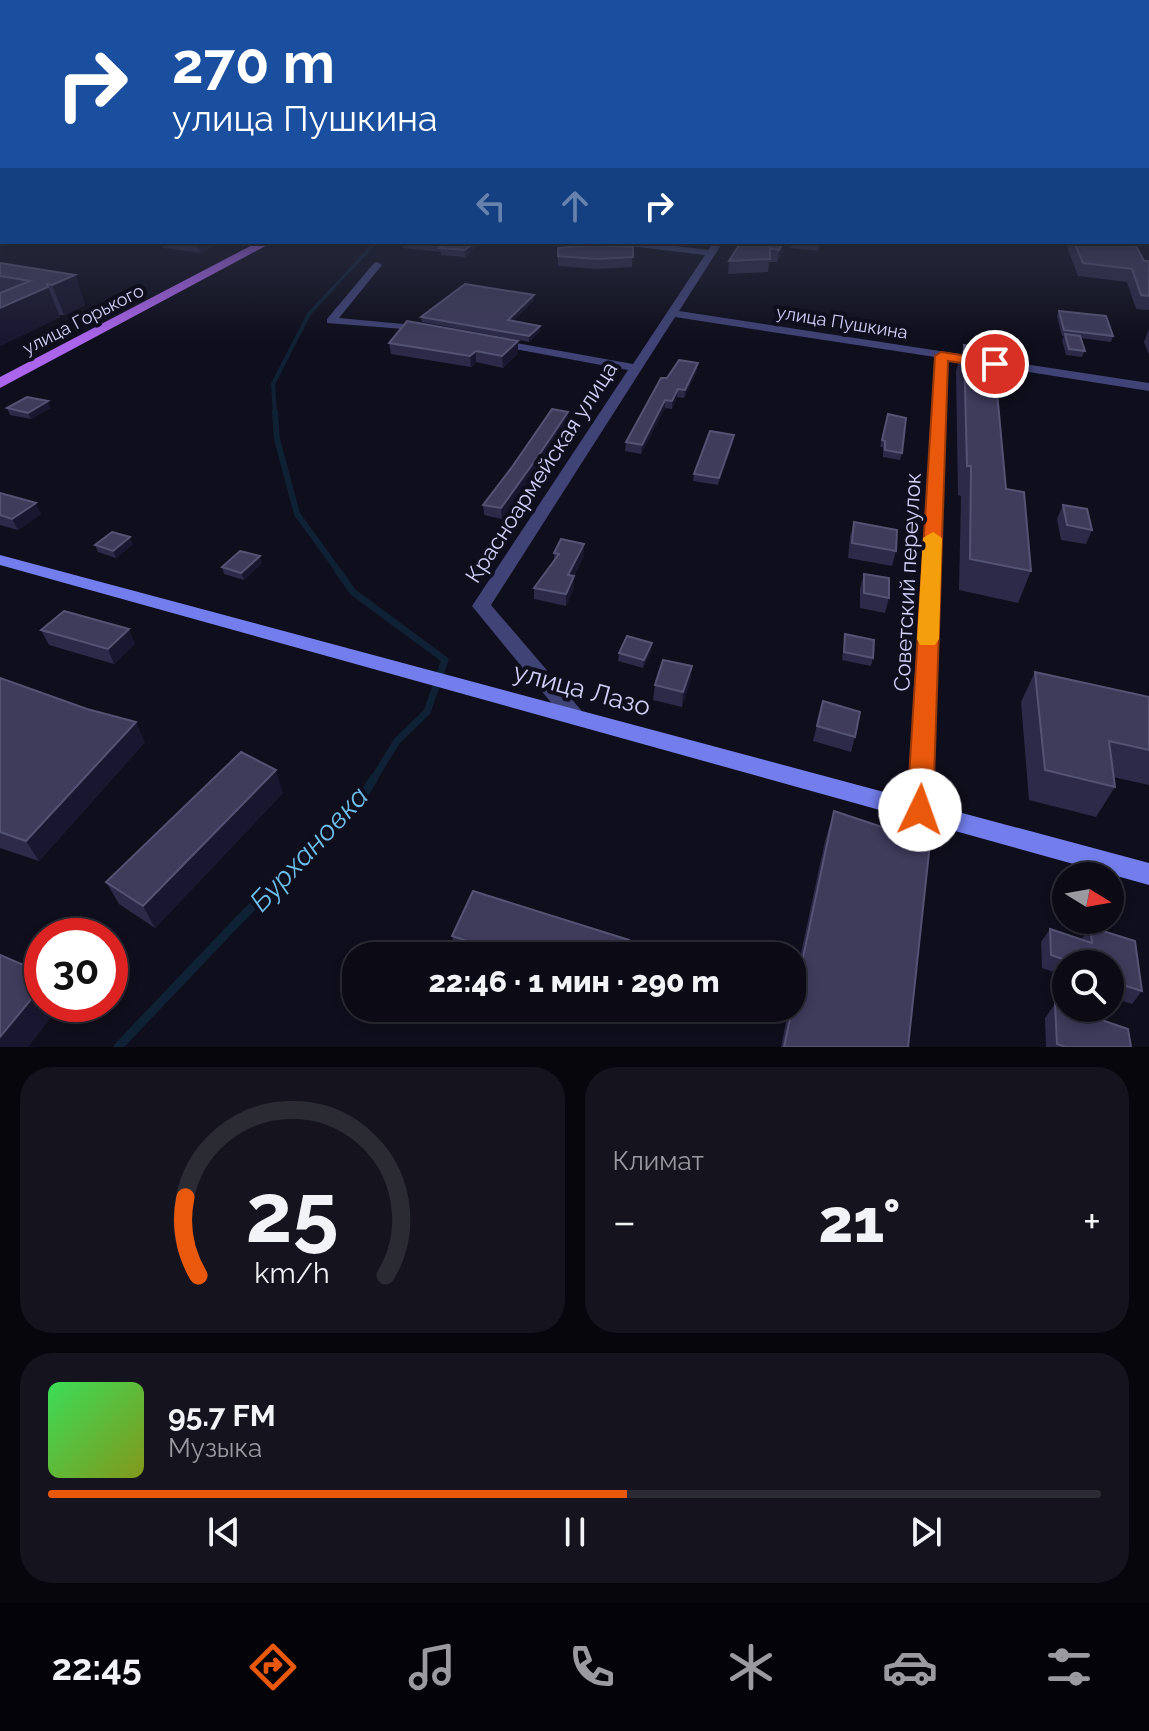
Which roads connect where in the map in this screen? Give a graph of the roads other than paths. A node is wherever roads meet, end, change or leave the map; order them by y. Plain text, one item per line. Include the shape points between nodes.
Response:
1 (263, 244) edge
2 (652, 244) edge
3 (715, 248) edge
4 (377, 265) dead end
5 (673, 313) junction
6 (433, 331) edge
7 (480, 339) edge
8 (941, 356) junction
9 (635, 368) junction
10 (0, 383) edge
11 (1149, 387) edge
12 (0, 560) edge
13 (574, 716) junction
14 (920, 810) junction
15 (1149, 874) edge

1 - 10 main road, улица Горького
2 - 3 street
3 - 5 street, Красноармейская улица
4 - 6 street via 331,321
5 - 8 street, улица Пушкина
5 - 9 street, Красноармейская улица
7 - 9 street
8 - 11 street, улица Пушкина
8 - 14 street, Советский переулок
9 - 13 street, Красноармейская улица via 481,606
12 - 13 main road, улица Лазо
13 - 14 main road, улица Лазо
14 - 15 main road, улица Лазо

